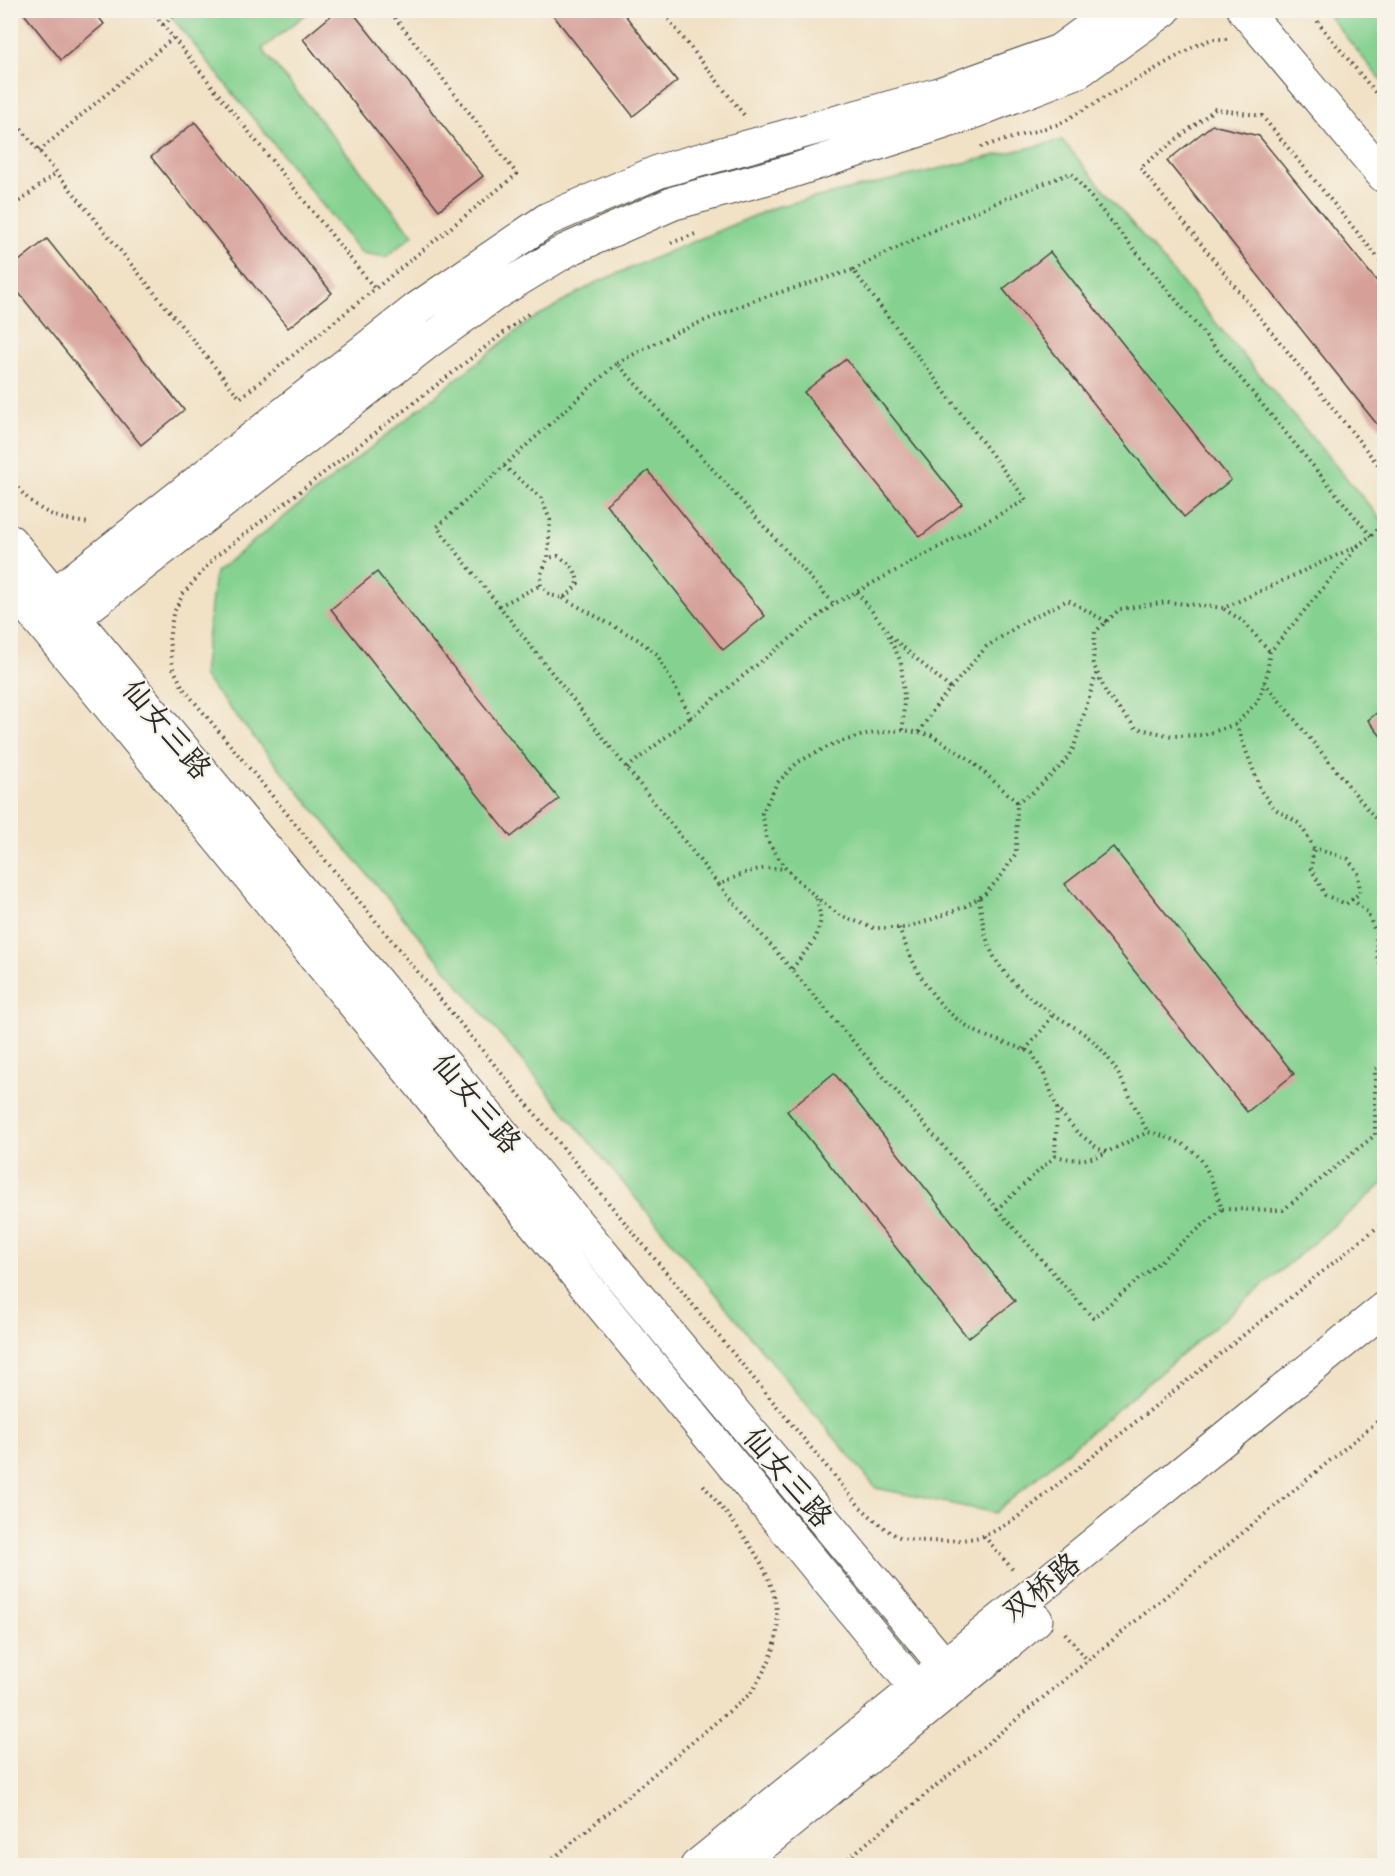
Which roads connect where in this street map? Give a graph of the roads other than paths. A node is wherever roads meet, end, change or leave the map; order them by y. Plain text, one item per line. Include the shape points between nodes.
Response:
1 (1115, 10) edge
2 (1164, 10) edge
3 (1244, 10) edge
4 (1268, 10) edge
5 (1384, 149) edge
6 (1384, 176) edge
7 (10, 541) edge
8 (10, 585) edge
9 (53, 615) junction
10 (1384, 1309) edge
11 (1384, 1334) edge
12 (951, 1674) junction
13 (924, 1697) junction
14 (697, 1866) edge
15 (736, 1866) edge

1 - 9 street via 1059,51 939,94 660,171 548,219 418,308
2 - 9 street via 1079,71 960,117 789,172 674,203 567,250 499,291
3 - 6 street
4 - 5 street
7 - 9 street, 仙女三路
8 - 9 street, 仙女三路
9 - 12 street, 仙女三路
9 - 13 street, 仙女三路
10 - 12 street, 双桥路
11 - 12 street, 双桥路
12 - 13 street, 双桥路
13 - 14 street, 双桥路
13 - 15 street, 双桥路

